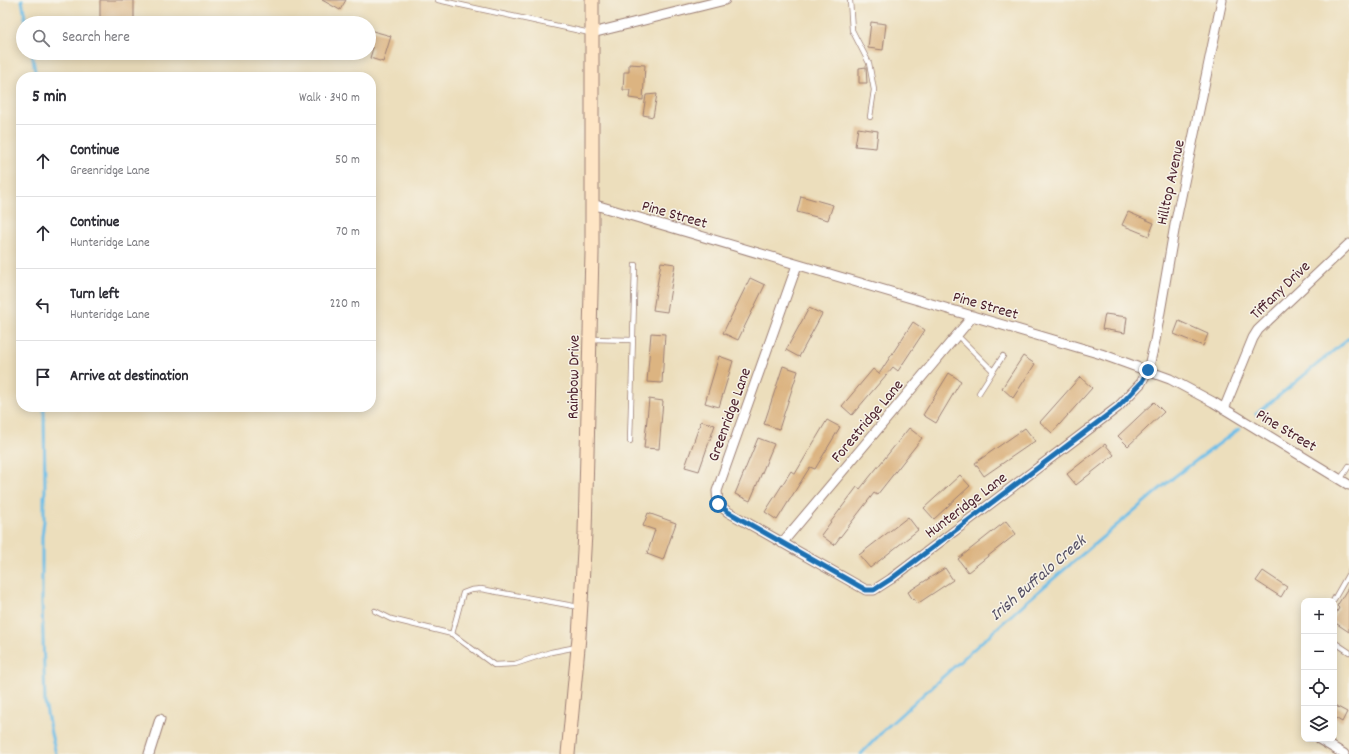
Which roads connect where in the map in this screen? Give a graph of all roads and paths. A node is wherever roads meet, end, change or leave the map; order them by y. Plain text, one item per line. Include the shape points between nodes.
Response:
1 (438, 0) edge
2 (592, 0) edge
3 (725, 0) edge
4 (850, 0) edge
5 (1222, 0) edge
6 (592, 33) junction
7 (870, 117) dead end
8 (592, 204) junction
9 (1349, 244) edge
10 (635, 265) dead end
11 (797, 265) junction
12 (973, 316) junction
13 (957, 335) junction
14 (590, 339) junction
15 (633, 340) junction
16 (1003, 356) dead end
17 (1148, 370) junction
18 (993, 371) junction
19 (979, 392) dead end
20 (1224, 409) junction
21 (630, 441) dead end
22 (1349, 466) edge
23 (1340, 480) junction
24 (1349, 485) edge
25 (782, 542) junction
26 (1349, 573) edge
27 (1335, 598) edge
28 (582, 607) junction
29 (375, 611) dead end
30 (452, 634) junction
31 (1337, 644) edge
32 (579, 646) junction
33 (1349, 652) edge
34 (160, 719) dead end
35 (1324, 742) edge
36 (149, 754) edge
37 (568, 754) edge
38 (1344, 754) edge

1 - 6 lane
2 - 6 street, Rainbow Drive
3 - 6 street
4 - 7 lane via 852,30 869,63 874,90
5 - 17 street, Hilltop Avenue
6 - 8 street, Rainbow Drive
8 - 11 street, Pine Street
8 - 14 street, Rainbow Drive
9 - 20 street, Tiffany Drive via 1258,330
10 - 15 lane
11 - 12 street, Pine Street
11 - 25 street, Greenridge Lane via 717,491 718,504 728,512
12 - 13 street, Forestridge Lane
12 - 17 street, Pine Street
13 - 18 lane
13 - 25 street, Forestridge Lane
14 - 15 lane
14 - 28 street, Rainbow Drive
15 - 21 lane
16 - 18 lane
17 - 20 street, Pine Street via 1170,379
17 - 25 street, Hunteridge Lane via 1141,383 1118,407 874,590 866,590
18 - 19 lane
20 - 23 street, Pine Street
22 - 23 lane
23 - 24 street, Pine Street
26 - 27 lane
28 - 30 lane via 481,589 471,590 463,593
28 - 32 street, Rainbow Drive
29 - 30 lane via 391,619
30 - 32 lane via 494,665 515,664
31 - 33 lane
32 - 37 street, Rainbow Drive
34 - 36 street
35 - 38 street

